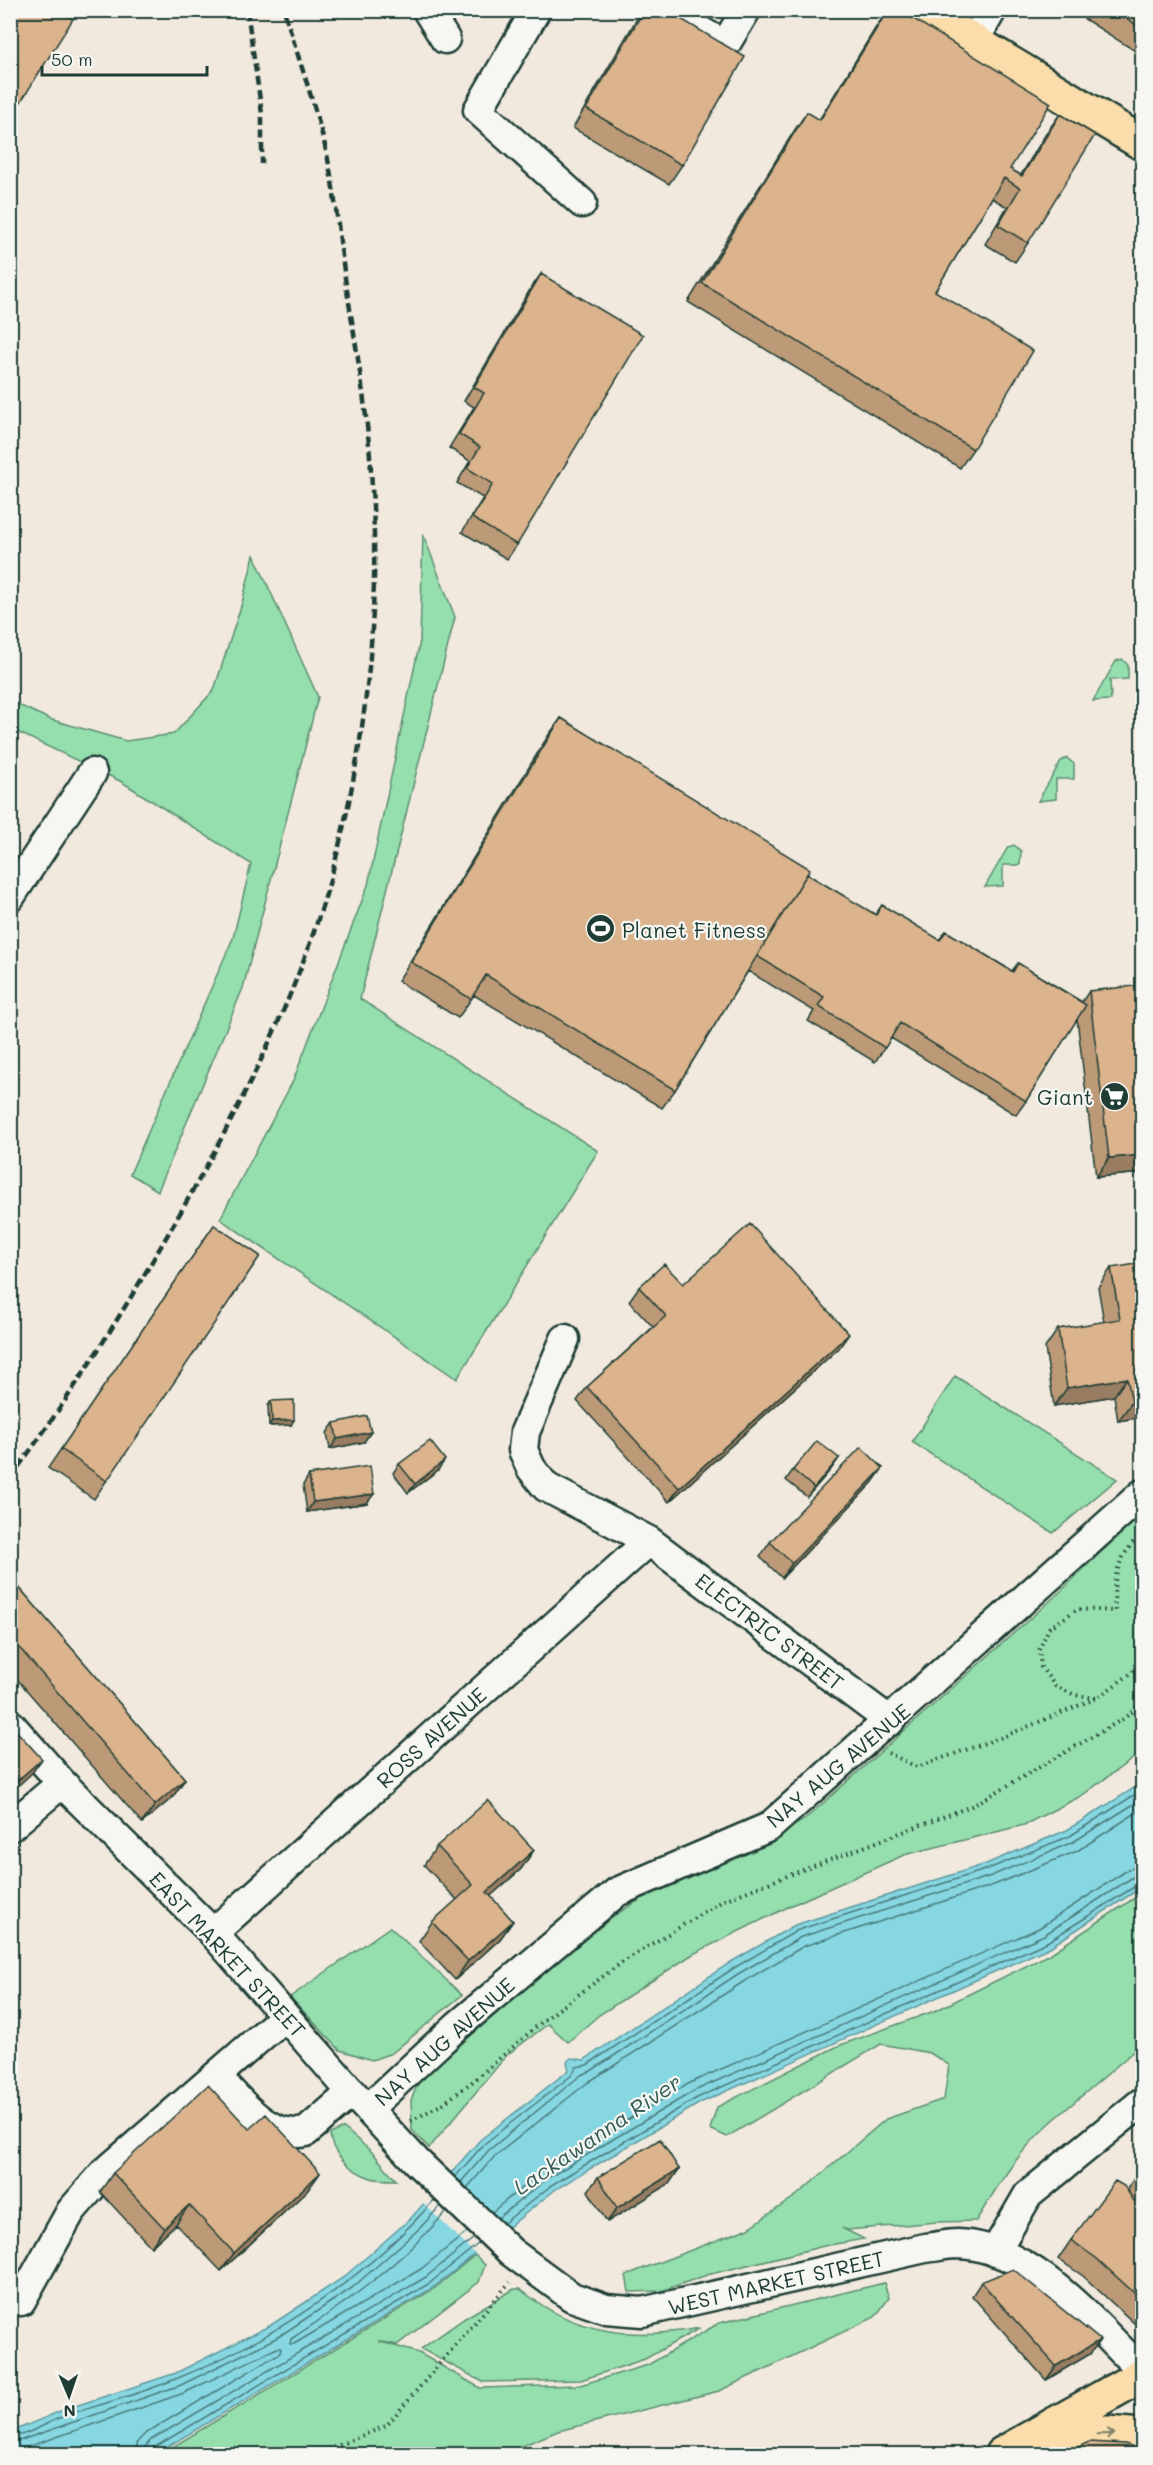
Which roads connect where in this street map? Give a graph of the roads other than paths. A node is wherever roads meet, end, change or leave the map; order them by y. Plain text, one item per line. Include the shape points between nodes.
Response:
1 (427, 10) edge
2 (536, 10) edge
3 (663, 10) edge
4 (746, 10) edge
5 (922, 10) edge
6 (992, 10) edge
7 (445, 39) dead end
8 (974, 41) junction
9 (1143, 143) edge
10 (582, 203) dead end
11 (92, 773) dead end
12 (10, 897) edge
13 (565, 1339) dead end
14 (1143, 1494) edge
15 (649, 1541) junction
16 (890, 1721) junction
17 (10, 1724) edge
18 (62, 1782) junction
19 (10, 1827) edge
20 (213, 1933) junction
21 (285, 2016) junction
22 (216, 2076) junction
23 (361, 2100) junction
24 (1143, 2102) edge
25 (417, 2162) joint
26 (995, 2253) junction
27 (21, 2301) dead end
28 (1143, 2371) edge
29 (1143, 2375) edge
30 (1143, 2436) edge
31 (1015, 2447) edge

1 - 7 street
2 - 10 street via 478,110
3 - 4 street via 725,45
5 - 8 main road
6 - 8 street
8 - 9 main road
11 - 12 street
13 - 15 street, ELECTRIC STREET via 525,1432 524,1450 531,1468 546,1487
14 - 16 street, NAY AUG AVENUE
15 - 16 street, ELECTRIC STREET
15 - 20 street, ROSS AVENUE
16 - 23 street, NAY AUG AVENUE via 769,1827 617,1892 457,2026
17 - 18 street, EAST MARKET STREET
18 - 19 street
18 - 20 street, EAST MARKET STREET
20 - 21 street, EAST MARKET STREET
21 - 22 street
21 - 23 street, EAST MARKET STREET
22 - 23 street, NAY AUG AVENUE via 267,2127 296,2134
22 - 27 street via 104,2173 71,2211
23 - 25 street, EAST MARKET STREET
24 - 26 street via 1028,2195
25 - 26 street, WEST MARKET STREET via 518,2258 572,2297 606,2309 642,2312 925,2248 958,2244
26 - 28 street, WEST MARKET STREET via 1043,2275
29 - 31 main road
31 -> 30 main road via 1106,2433

